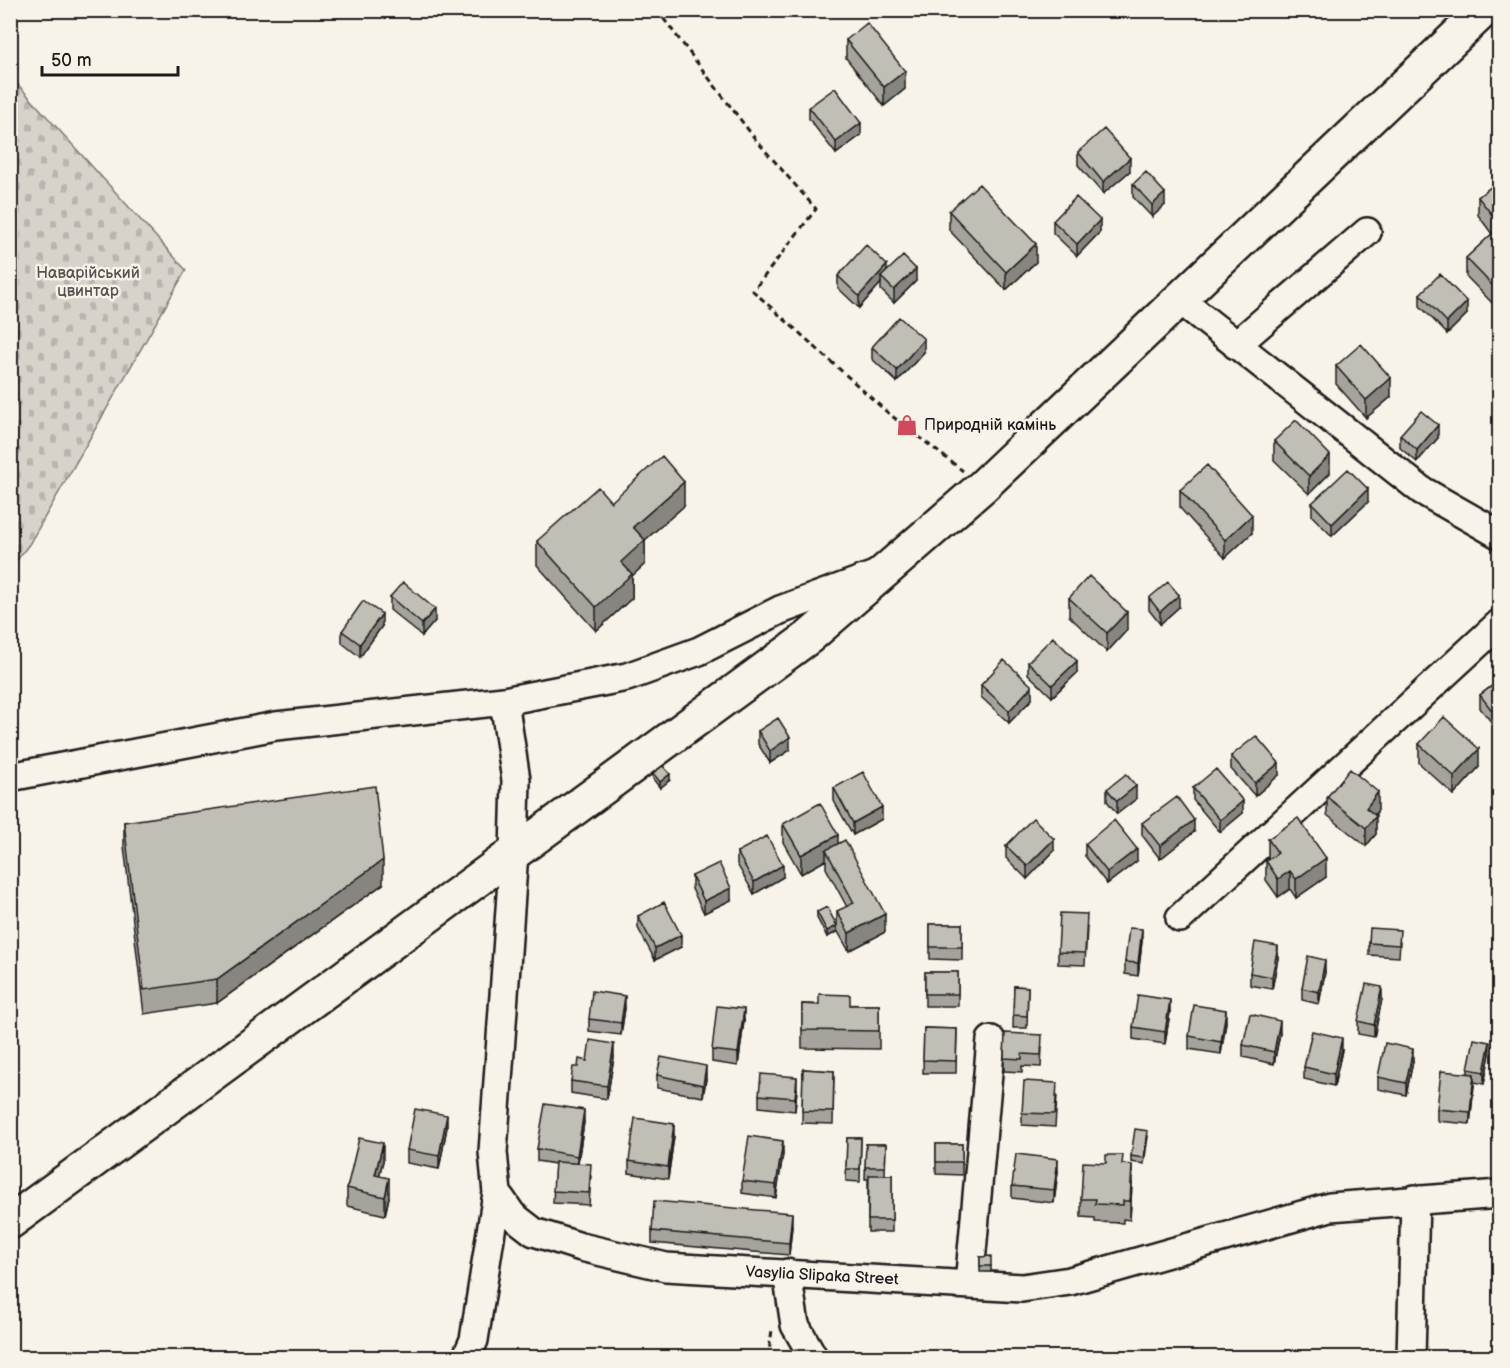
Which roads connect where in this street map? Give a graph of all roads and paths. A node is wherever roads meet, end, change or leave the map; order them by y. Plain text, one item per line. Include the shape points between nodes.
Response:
1 (657, 10) edge
2 (1484, 10) edge
3 (1367, 232) dead end
4 (1180, 300) junction
5 (1236, 345) junction
6 (983, 486) junction
7 (1500, 535) edge
8 (887, 570) junction
9 (1500, 623) edge
10 (504, 701) junction
11 (10, 777) edge
12 (514, 852) junction
13 (1180, 918) dead end
14 (991, 1040) dead end
15 (497, 1193) junction
16 (1500, 1194) edge
17 (1415, 1199) junction
18 (10, 1222) edge
19 (787, 1273) junction
20 (969, 1285) junction
21 (466, 1358) edge
22 (814, 1358) edge
23 (1411, 1358) edge

1 - 6 path via 756,140 816,209 753,291 888,413
2 - 4 main road
3 - 5 street
4 - 5 street
4 - 6 main road
5 - 7 street via 1421,490
6 - 8 main road
8 - 10 street via 780,610 699,651 627,677
8 - 12 main road via 809,637
9 - 13 street
10 - 11 street via 276,726
10 - 12 street via 516,780
12 - 15 street via 493,1152
12 - 18 main road
14 - 20 street
15 - 19 street, Vasylia Slipaka Street via 512,1215 534,1232 581,1247 666,1267
15 - 21 street via 474,1340
16 - 17 street, Vasylia Slipaka Street
17 - 20 street, Vasylia Slipaka Street via 1330,1207 1070,1281 1022,1288
17 - 23 street
19 - 20 street, Vasylia Slipaka Street
19 - 22 street via 795,1325

